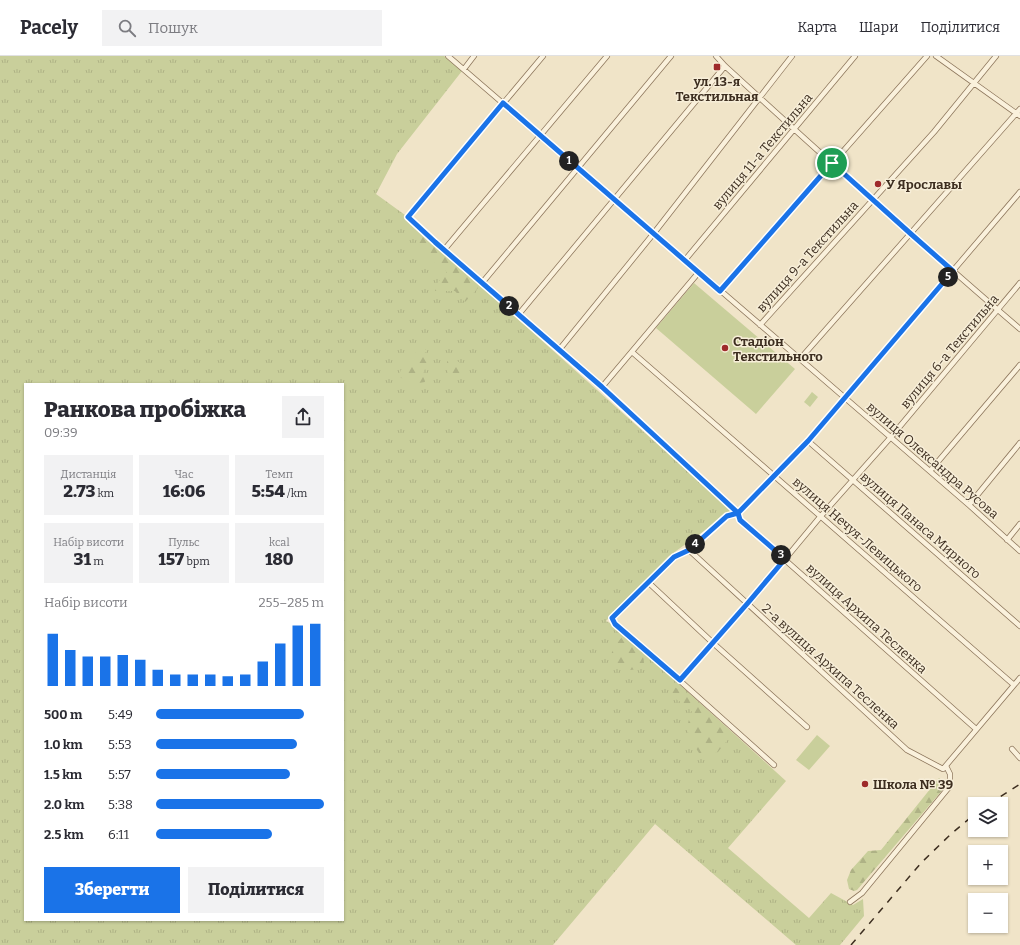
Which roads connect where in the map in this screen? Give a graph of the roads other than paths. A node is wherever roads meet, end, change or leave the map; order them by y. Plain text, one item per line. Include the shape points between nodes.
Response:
1 (448, 56) edge
2 (474, 56) edge
3 (543, 56) edge
4 (607, 56) edge
5 (671, 56) edge
6 (716, 56) edge
7 (792, 56) edge
8 (856, 56) edge
9 (927, 56) edge
10 (936, 56) edge
11 (996, 56) edge
12 (725, 66) junction
13 (464, 69) junction
14 (975, 83) junction
15 (760, 98) junction
16 (503, 103) junction
17 (1020, 109) edge
18 (1018, 115) edge
19 (795, 130) junction
20 (540, 136) junction
21 (832, 163) junction
22 (577, 168) junction
23 (1020, 192) edge
24 (614, 199) junction
25 (873, 199) junction
26 (654, 233) junction
27 (911, 234) junction
28 (444, 250) junction
29 (685, 260) junction
30 (953, 271) junction
31 (699, 272) junction
32 (482, 283) junction
33 (1020, 283) edge
34 (720, 291) junction
35 (998, 310) junction
36 (519, 314) junction
37 (760, 324) junction
38 (1020, 329) edge
39 (559, 350) junction
40 (632, 352) junction
41 (800, 359) junction
42 (1020, 365) edge
43 (602, 387) junction
44 (845, 397) junction
45 (891, 437) junction
46 (808, 441) junction
47 (1020, 443) edge
48 (930, 472) junction
49 (774, 476) junction
50 (852, 480) junction
51 (969, 505) junction
52 (738, 513) junction
53 (820, 517) junction
54 (1020, 524) edge
55 (1007, 540) junction
56 (689, 550) junction
57 (1020, 551) edge
58 (785, 559) junction
59 (649, 584) junction
60 (747, 604) junction
61 (1020, 626) edge
62 (713, 643) junction
63 (1020, 678) edge
64 (680, 680) junction
65 (1014, 685) junction
66 (807, 727) dead end
67 (976, 729) junction
68 (1012, 749) dead end
69 (1020, 758) edge
70 (774, 765) dead end
71 (946, 766) junction
72 (850, 902) dead end

1 - 13 street, вулиця Олександра Русова
2 - 13 street
3 - 16 street
4 - 20 street
5 - 22 street
6 - 12 street
7 - 15 street
8 - 19 street, вулиця 11-а Текстильна
9 - 21 street
10 - 14 street
11 - 14 street, вулиця 9-а Текстильна
12 - 15 street
12 - 24 street
13 - 16 street, вулиця Олександра Русова
14 - 18 street
14 - 25 street, вулиця 9-а Текстильна
15 - 19 street
15 - 26 street
16 - 20 street, вулиця Олександра Русова
16 - 28 street, вулиця Архипа Тесленка via 408,217
17 - 18 street
18 - 27 street
19 - 21 street
19 - 29 street, вулиця 11-а Текстильна
20 - 22 street, вулиця Олександра Русова
20 - 28 street
21 - 25 street
21 - 34 street
22 - 24 street, вулиця Олександра Русова
22 - 32 street
23 - 30 street
24 - 26 street, вулиця Олександра Русова
24 - 36 street
25 - 27 street
25 - 37 street, вулиця 9-а Текстильна
26 - 29 street, вулиця Олександра Русова
26 - 39 street
27 - 30 street
27 - 41 street
28 - 32 street, вулиця Архипа Тесленка
29 - 31 street, вулиця Олександра Русова
30 - 35 street
30 - 44 street
31 - 34 street, вулиця Олександра Русова
31 - 40 street
32 - 36 street, вулиця Архипа Тесленка
33 - 35 street, вулиця 6-а Текстильна
34 - 37 street, вулиця Олександра Русова
35 - 38 street
35 - 45 street, вулиця 6-а Текстильна
36 - 39 street, вулиця Архипа Тесленка
37 - 41 street, вулиця Олександра Русова
39 - 43 street, вулиця Архипа Тесленка
40 - 43 street
40 - 49 street, вулиця Нечуя-Левицького
41 - 44 street, вулиця Олександра Русова
42 - 48 street
43 - 52 street, вулиця Архипа Тесленка
44 - 45 street, вулиця Олександра Русова
44 - 46 street
45 - 48 street, вулиця Олександра Русова
45 - 50 street, вулиця 6-а Текстильна
46 - 49 street
46 - 50 street, вулиця Панаса Мирного
47 - 51 street
48 - 51 street, вулиця Олександра Русова
49 - 52 street
49 - 53 street, вулиця Нечуя-Левицького
50 - 53 street, вулиця 6-а Текстильна
50 - 61 street, вулиця Панаса Мирного
51 - 55 street, вулиця Олександра Русова
52 - 56 street via 727,516
52 - 58 street, вулиця Архипа Тесленка via 740,520
53 - 58 street, вулиця 6-а Текстильна
53 - 65 street, вулиця Нечуя-Левицького
54 - 55 street
55 - 57 street, вулиця Олександра Русова
56 - 59 street via 674,557
56 - 60 street, 2-а вулиця Архипа Тесленка
58 - 60 street, вулиця 6-а Текстильна
58 - 67 street, вулиця Архипа Тесленка
59 - 62 street
59 - 64 street via 612,618 615,624
60 - 62 street, вулиця 6-а Текстильна
60 - 71 street, 2-а вулиця Архипа Тесленка via 907,750 943,769
62 - 64 street, вулиця 6-а Текстильна
62 - 66 street
63 - 65 street
64 - 70 street
65 - 67 street
67 - 71 street
68 - 69 street
71 - 72 street via 951,777 949,788 862,893

